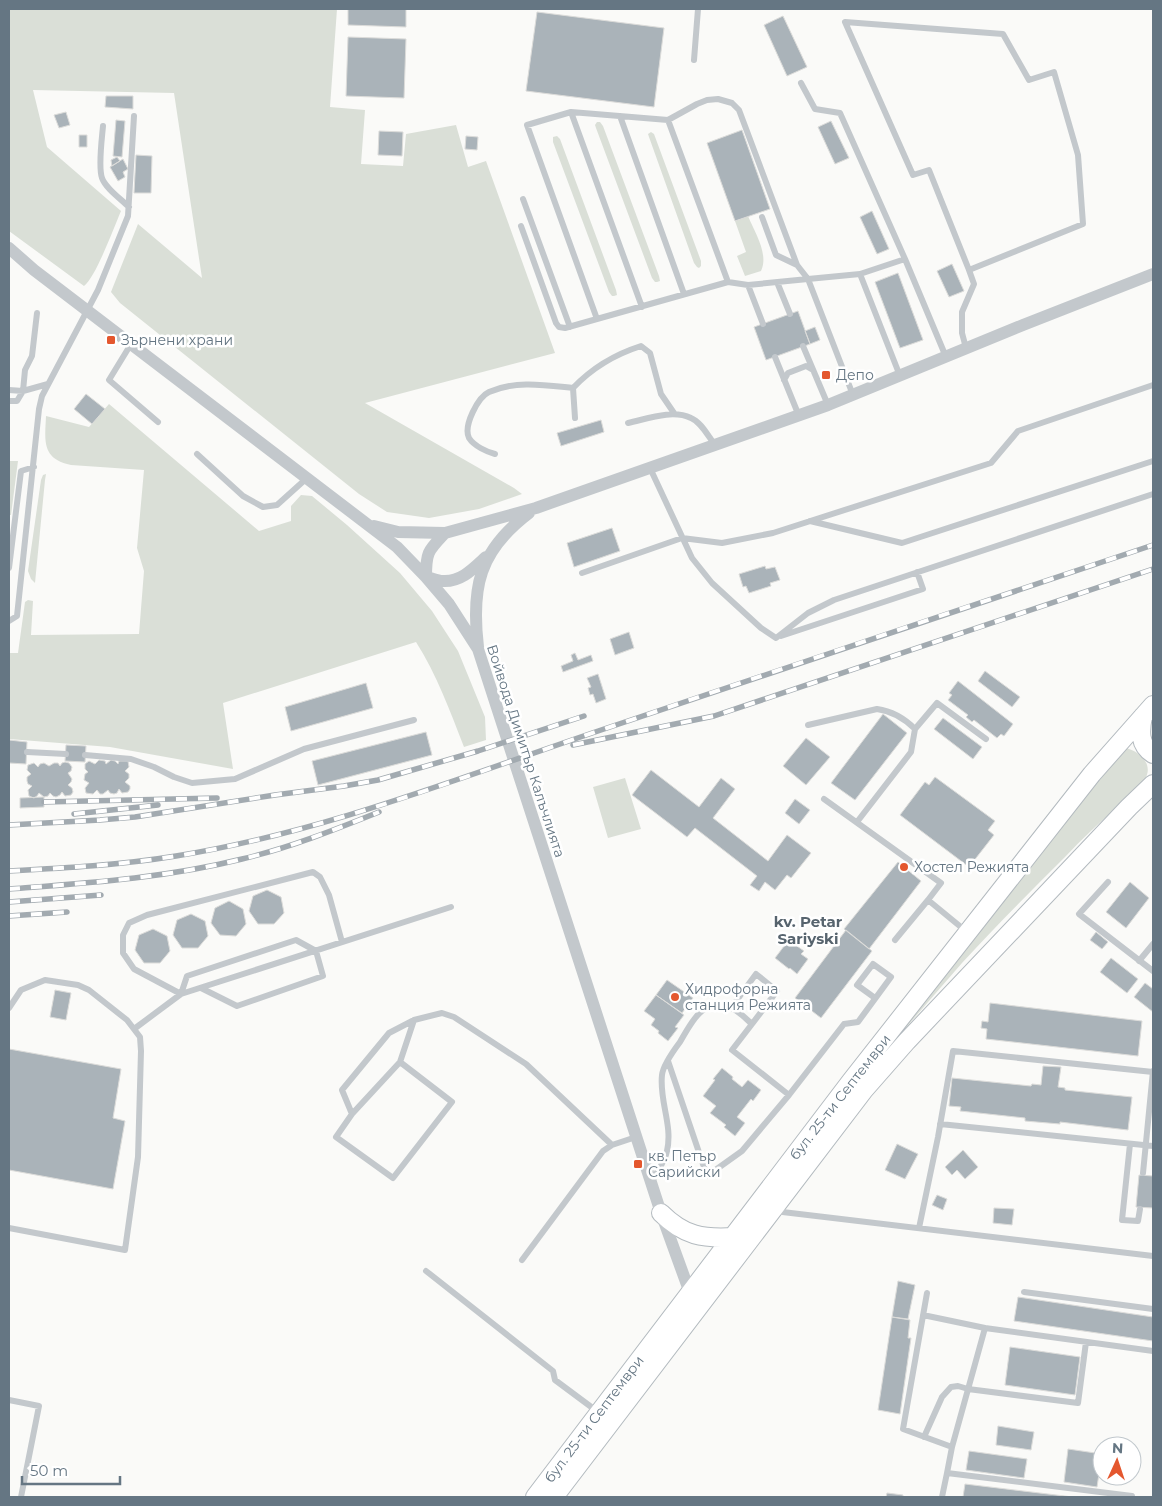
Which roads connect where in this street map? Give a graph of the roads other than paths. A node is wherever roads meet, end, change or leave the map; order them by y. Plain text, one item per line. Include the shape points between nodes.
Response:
1 (698, 9) edge
2 (694, 60) dead end
3 (802, 84) dead end
4 (571, 112) junction
5 (134, 116) dead end
6 (620, 116) junction
7 (668, 120) junction
8 (103, 126) dead end
9 (523, 199) dead end
10 (129, 207) junction
11 (762, 217) dead end
12 (521, 226) dead end
13 (9, 248) edge
14 (905, 259) junction
15 (798, 265) junction
16 (969, 270) junction
17 (860, 274) junction
18 (1153, 274) edge
19 (808, 279) junction
20 (728, 282) junction
21 (777, 282) junction
22 (748, 286) junction
23 (684, 294) junction
24 (642, 307) junction
25 (88, 311) junction
26 (37, 313) dead end
27 (790, 314) dead end
28 (597, 319) junction
29 (763, 324) dead end
30 (570, 327) junction
31 (131, 344) junction
32 (804, 346) dead end
33 (966, 348) junction
34 (775, 357) dead end
35 (946, 357) junction
36 (813, 370) junction
37 (900, 376) junction
38 (784, 380) junction
39 (48, 384) junction
40 (1153, 384) edge
41 (573, 388) junction
42 (9, 390) edge
43 (23, 391) junction
44 (853, 395) junction
45 (9, 401) edge
46 (828, 405) junction
47 (674, 413) junction
48 (799, 416) junction
49 (575, 418) dead end
50 (158, 422) dead end
51 (628, 423) dead end
52 (715, 446) junction
53 (197, 454) dead end
54 (495, 454) dead end
55 (1153, 461) edge
56 (34, 467) junction
57 (650, 468) junction
58 (307, 478) junction
59 (1153, 494) edge
60 (536, 508) junction
61 (809, 521) junction
62 (367, 524) junction
63 (446, 533) junction
64 (682, 538) junction
65 (490, 554) junction
66 (9, 568) edge
67 (917, 572) junction
68 (582, 573) dead end
69 (426, 577) junction
70 (9, 621) edge
71 (776, 638) junction
72 (478, 649) junction
73 (1148, 710) edge
74 (414, 720) dead end
75 (808, 725) dead end
76 (915, 729) junction
77 (986, 739) dead end
78 (27, 752) dead end
79 (66, 754) dead end
80 (1153, 754) edge
81 (85, 755) dead end
82 (1153, 784) edge
83 (824, 799) dead end
84 (857, 822) junction
85 (1108, 882) dead end
86 (928, 900) junction
87 (451, 907) dead end
88 (968, 933) junction
89 (895, 940) dead end
90 (342, 942) junction
91 (1153, 944) edge
92 (316, 950) junction
93 (1139, 961) junction
94 (1153, 971) edge
95 (201, 988) junction
96 (181, 994) junction
97 (875, 998) junction
98 (9, 1008) edge
99 (731, 1008) junction
100 (414, 1020) junction
101 (752, 1024) junction
102 (134, 1029) junction
103 (668, 1061) junction
104 (400, 1062) junction
105 (1153, 1072) edge
106 (789, 1095) junction
107 (352, 1114) junction
108 (940, 1124) junction
109 (636, 1137) junction
110 (1130, 1144) junction
111 (612, 1145) junction
112 (1145, 1145) junction
113 (1153, 1146) edge
114 (1143, 1173) dead end
115 (651, 1182) junction
116 (765, 1209) junction
117 (1140, 1209) dead end
118 (662, 1213) junction
119 (9, 1228) edge
120 (919, 1228) junction
121 (734, 1237) junction
122 (1153, 1256) edge
123 (522, 1260) dead end
124 (426, 1271) dead end
125 (1024, 1292) dead end
126 (927, 1293) dead end
127 (696, 1298) junction
128 (1153, 1309) edge
129 (923, 1315) junction
130 (985, 1328) junction
131 (1086, 1342) junction
132 (1153, 1351) edge
133 (968, 1389) junction
134 (9, 1400) edge
135 (599, 1413) junction
136 (924, 1437) junction
137 (952, 1447) junction
138 (947, 1473) junction
139 (21, 1497) edge
140 (535, 1497) edge
141 (554, 1497) edge
142 (942, 1497) edge
143 (1132, 1497) edge

1 - 2 lane
3 - 14 lane via 815,109 840,113
4 - 6 lane
4 - 24 lane
4 - 28 lane via 527,125
5 - 10 lane
6 - 7 lane
6 - 23 lane
7 - 15 lane via 707,100 724,100 739,110
7 - 20 lane
8 - 10 lane via 102,178
9 - 30 lane
10 - 25 lane via 125,226
11 - 15 lane via 776,255
12 - 30 lane via 556,323 559,327
13 - 25 street, Войвода Димитър Калъчлията
14 - 17 lane
14 - 35 lane
15 - 19 lane
16 - 16 lane via 1083,224 1078,155 1054,72 1029,80 1003,34 845,22 913,175 929,170
16 - 33 lane via 974,284 962,312
17 - 19 lane
17 - 37 lane
18 - 33 street
19 - 21 lane
19 - 44 lane
20 - 22 lane
20 - 23 lane
21 - 22 lane
21 - 27 lane
22 - 29 lane
23 - 24 lane
24 - 28 lane
25 - 31 street, Войвода Димитър Калъчлията
25 - 39 lane
26 - 43 lane via 32,356
28 - 30 lane
31 - 50 lane via 109,380
31 - 58 street, Войвода Димитър Калъчлията
32 - 36 lane
33 - 35 street
34 - 38 lane
35 - 37 street
36 - 38 lane via 806,366 788,373
36 - 46 lane
37 - 44 street
38 - 48 lane
39 - 43 lane
39 - 56 lane via 39,409
40 - 61 lane via 1018,432 991,463
41 - 47 lane via 585,375 640,346 650,353 661,394
41 - 49 lane
41 - 54 lane via 526,383 487,392 474,409 467,429 470,438 485,452
42 - 43 lane
43 - 45 lane via 17,401
44 - 46 street
46 - 48 street
47 - 51 lane
47 - 52 lane via 699,424
48 - 52 street
52 - 57 street
53 - 58 lane via 243,496 263,507 278,505
55 - 61 lane via 902,543
56 - 66 lane via 21,471
56 - 70 lane via 17,616
57 - 60 street
57 - 64 lane
58 - 62 street, Войвода Димитър Калъчлията
59 - 67 lane
60 - 63 street
60 - 65 street via 515,524
61 - 64 lane via 764,535 722,543
62 - 63 street via 398,532
62 - 69 street, Войвода Димитър Калъчлията via 397,547
63 - 69 street via 430,548 426,558
64 - 68 lane
64 - 71 lane via 692,558 712,583
65 - 69 street via 467,575 444,581
65 - 72 street via 480,575 476,600
67 - 71 lane via 834,600 808,613
67 - 71 lane via 922,589
69 - 72 street, Войвода Димитър Калъчлията via 449,604
72 - 109 street, Войвода Димитър Калъчлията
73 - 80 main road via 1140,732 1144,744
73 - 88 main road, бул. 25-ти Септември via 1092,774
74 - 81 lane via 304,750 234,779 192,783 131,760
75 - 76 lane via 877,709 888,710
76 - 77 lane via 937,703
76 - 84 lane via 911,752
78 - 79 lane
82 - 116 main road, бул. 25-ти Септември via 907,1041
83 - 84 lane
84 - 86 lane via 941,883
85 - 93 lane via 1079,914
86 - 88 lane
86 - 89 lane
87 - 90 lane
88 - 116 main road, бул. 25-ти Септември via 851,1081
90 - 92 lane
90 - 96 lane via 329,895 320,876 313,872 146,915 129,923 123,935 123,954 134,969
91 - 93 lane
92 - 95 lane
92 - 95 lane via 323,976 237,1006
92 - 96 lane via 296,940 187,976
93 - 94 lane
95 - 96 lane
96 - 102 lane
97 - 97 lane via 891,977 873,964 857,985
97 - 106 lane via 858,1022 844,1024
98 - 102 lane via 21,990 45,980 78,985 89,990
99 - 101 lane
99 - 101 lane via 756,974 777,991
99 - 103 lane via 712,1005 699,1011
100 - 104 lane
100 - 107 lane via 389,1033 342,1090
100 - 111 lane via 442,1013 454,1017 526,1064
101 - 106 lane via 732,1050
102 - 119 lane via 140,1037 142,1050 138,1157 125,1250
103 - 106 lane via 707,1176 742,1151
103 - 115 lane via 662,1072 661,1093 669,1132 668,1150
104 - 107 lane
104 - 107 lane via 452,1102 393,1178 336,1137
105 - 108 lane via 953,1051
105 - 112 lane
108 - 110 lane
108 - 120 lane
109 - 111 lane
109 - 115 street, Войвода Димитър Калъчлията
110 - 112 lane
110 - 117 lane via 1122,1220 1138,1221
111 - 123 lane via 603,1152
112 - 113 lane
112 - 114 lane
115 - 118 street, Войвода Димитър Калъчлията
116 - 120 lane
116 - 121 main road, бул. 25-ти Септември
116 - 127 main road, бул. 25-ти Септември
118 - 121 main road via 686,1232 711,1238
118 - 127 street, Войвода Димитър Калъчлията
120 - 122 lane
121 - 127 main road, бул. 25-ти Септември
124 - 135 lane via 553,1372 556,1380
125 - 128 lane
126 - 129 lane
127 - 135 main road, бул. 25-ти Септември
127 - 141 main road, бул. 25-ти Септември
129 - 130 lane
129 - 136 lane via 903,1429
130 - 131 lane
130 - 133 lane
131 - 132 lane
131 - 133 lane via 1078,1403
133 - 136 lane via 951,1387 942,1397
133 - 137 lane
134 - 139 lane via 39,1406
135 - 140 main road, бул. 25-ти Септември
136 - 137 lane
137 - 138 lane
138 - 142 lane
138 - 143 lane

